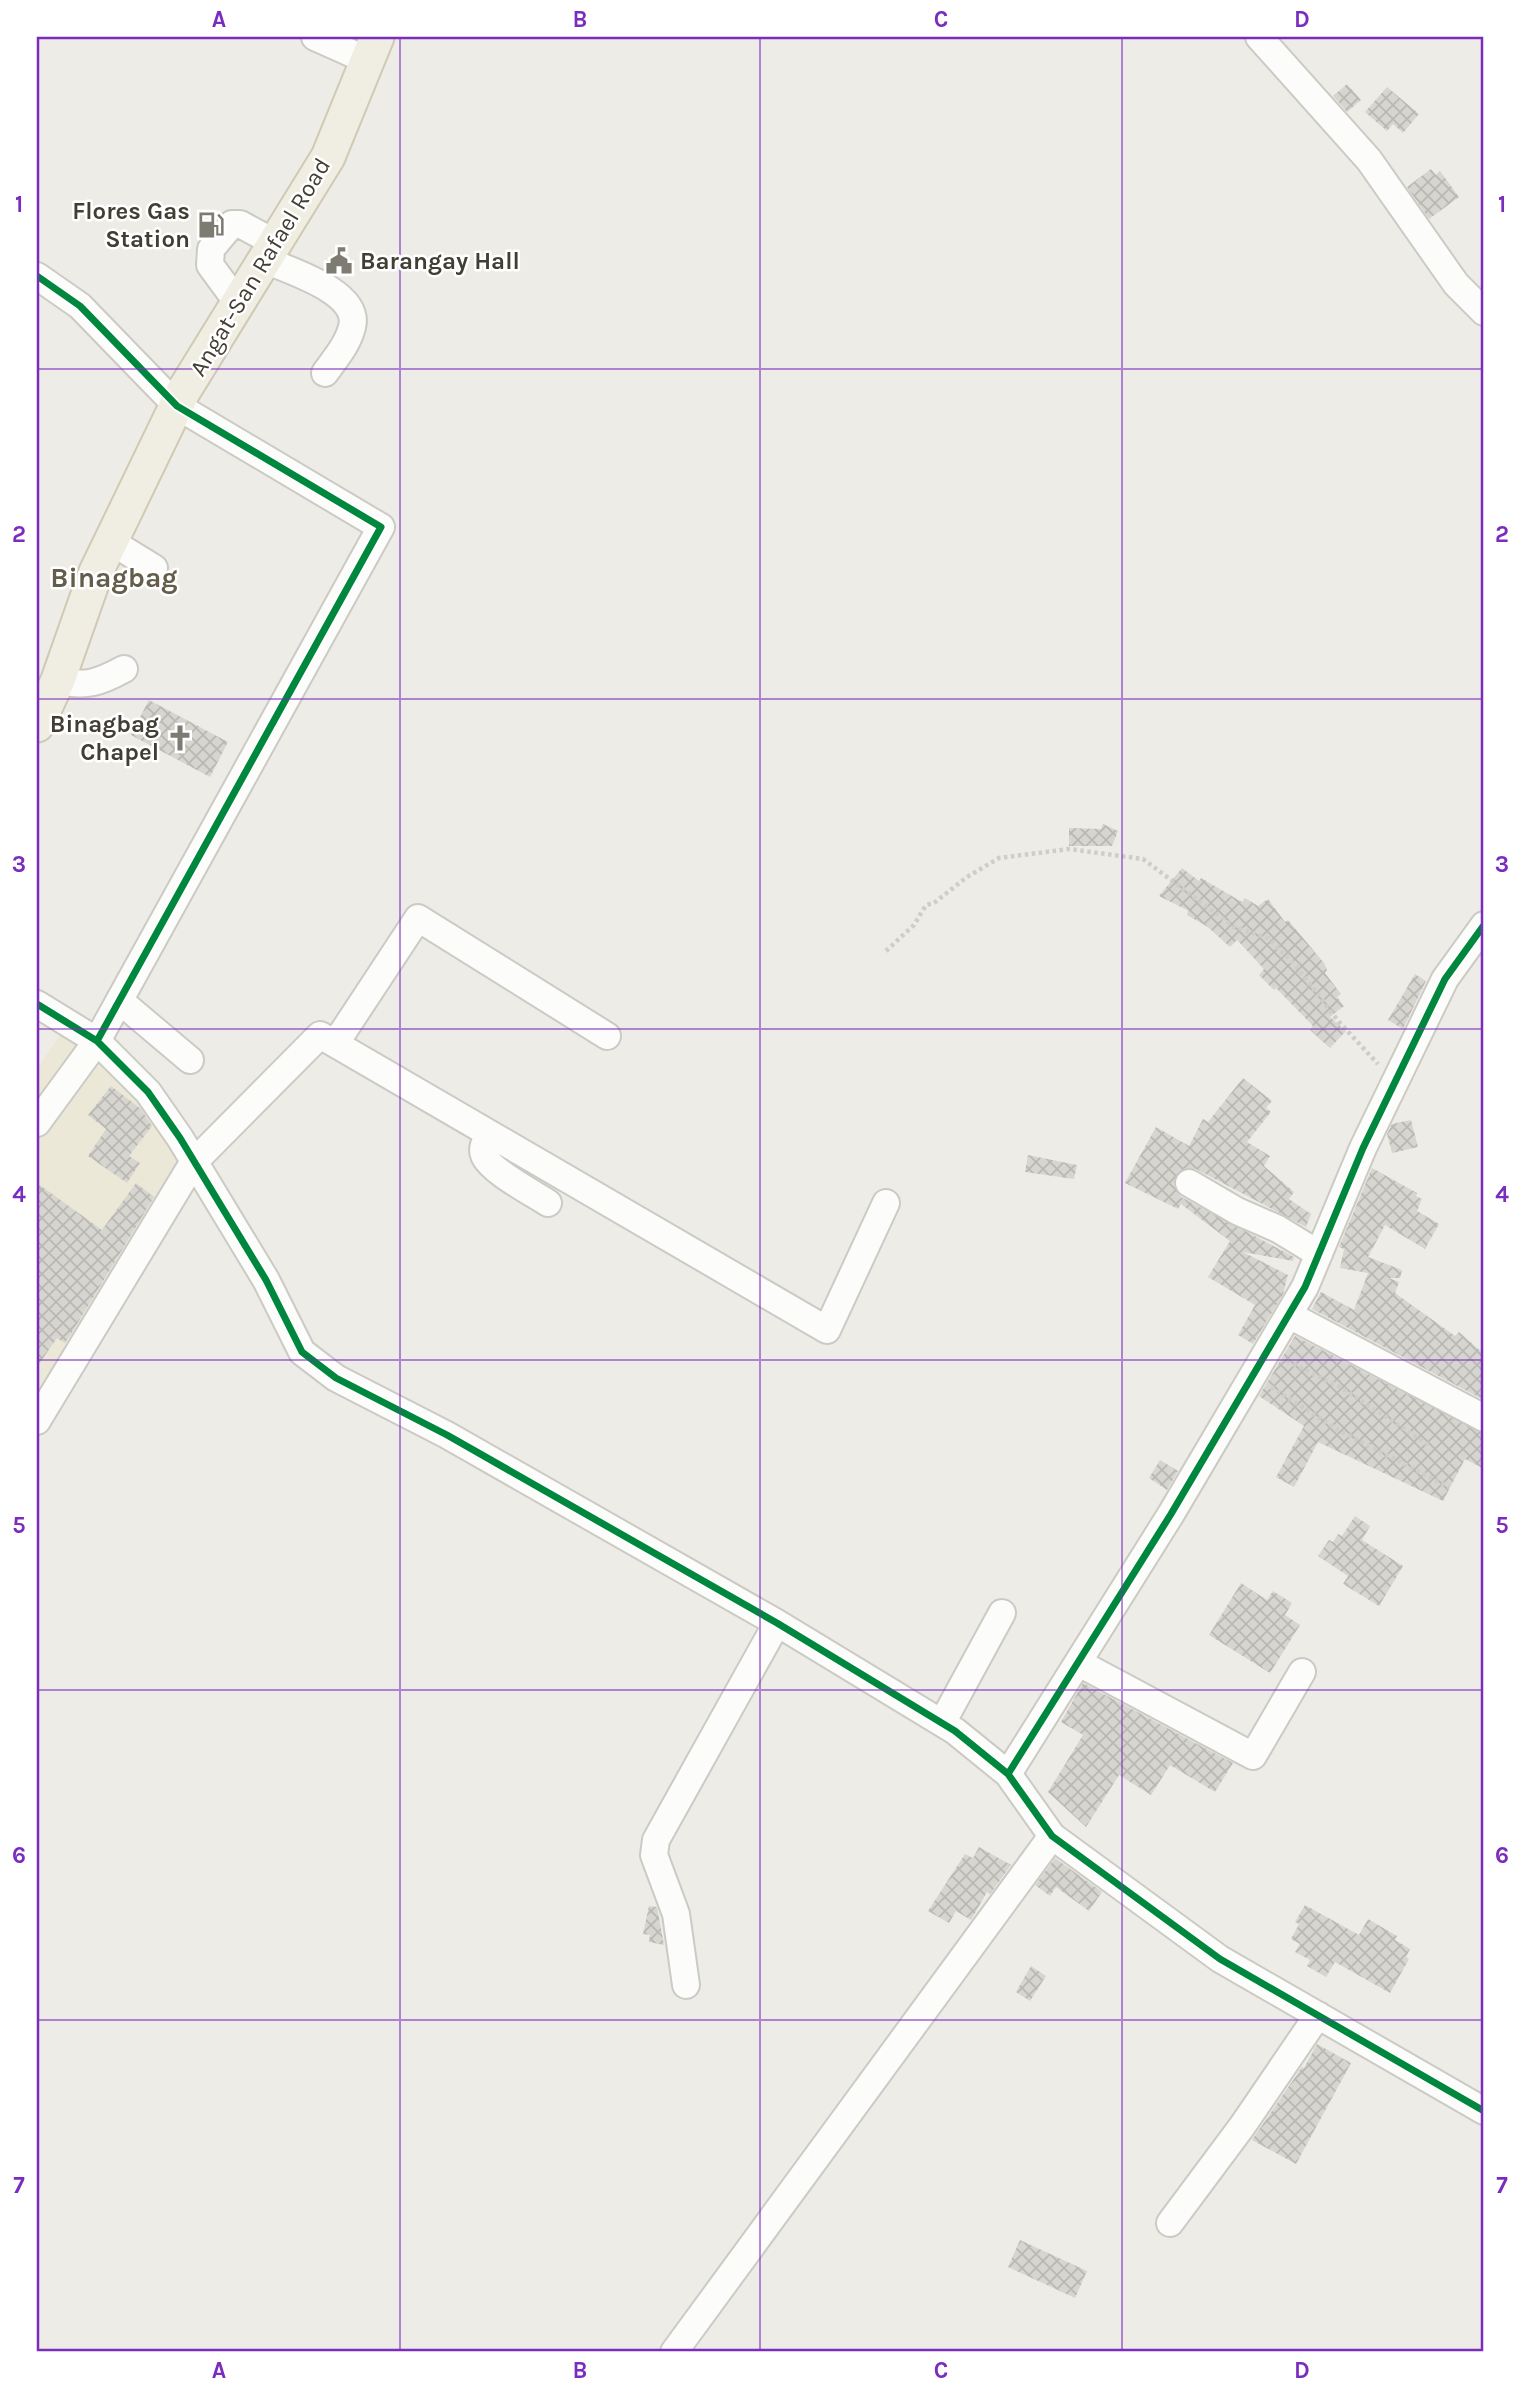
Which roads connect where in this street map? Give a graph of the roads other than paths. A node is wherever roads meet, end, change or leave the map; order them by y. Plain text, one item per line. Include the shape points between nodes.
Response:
1 (315, 37) edge
2 (1259, 37) edge
3 (373, 49) edge
4 (270, 251) junction
5 (37, 276) edge
6 (238, 303) junction
7 (1484, 312) edge
8 (325, 373) dead end
9 (177, 406) junction
10 (110, 541) junction
11 (154, 568) dead end
12 (124, 669) dead end
13 (58, 680) junction
14 (37, 725) edge
15 (1484, 925) edge
16 (120, 1001) junction
17 (37, 1004) edge
18 (607, 1037) dead end
19 (97, 1041) junction
20 (335, 1044) junction
21 (190, 1060) dead end
22 (37, 1123) edge
23 (490, 1134) junction
24 (193, 1163) junction
25 (1189, 1183) dead end
26 (548, 1203) dead end
27 (886, 1203) dead end
28 (1319, 1254) junction
29 (1289, 1315) junction
30 (1484, 1418) edge
31 (37, 1421) edge
32 (1002, 1613) dead end
33 (777, 1623) junction
34 (1079, 1662) junction
35 (1301, 1672) dead end
36 (942, 1723) junction
37 (1008, 1774) junction
38 (1052, 1836) junction
39 (687, 1984) dead end
40 (1318, 2015) junction
41 (1484, 2111) edge
42 (1171, 2223) dead end
43 (674, 2352) edge

1 - 3 street
2 - 7 street via 1369,160 1456,284
3 - 4 main road, Angat-San Rafael Road via 328,157
4 - 6 main road, Angat-San Rafael Road
4 - 6 street via 240,224 232,224 212,249 210,265
4 - 8 street via 342,297 351,308 353,324 347,340
5 - 9 street via 80,306
6 - 9 main road, Angat-San Rafael Road
9 - 10 main road, Angat-San Rafael Road
9 - 16 street via 381,527
10 - 11 street
10 - 13 main road, Angat-San Rafael Road
12 - 13 street via 89,684
13 - 14 main road, Angat-San Rafael Road
15 - 28 street via 1445,979 1363,1148
16 - 19 street
16 - 21 street
17 - 19 street
18 - 20 street via 418,918
19 - 22 street
19 - 24 street via 148,1092
20 - 23 street
20 - 24 street via 320,1035
23 - 26 street via 484,1154 491,1165
23 - 27 street via 827,1330
24 - 31 street
24 - 33 street via 266,1280 302,1352 336,1378
25 - 28 street
28 - 29 street
29 - 30 street
29 - 34 street
32 - 36 street
33 - 36 street
33 - 39 street via 656,1840 654,1854 677,1914
34 - 35 street via 1253,1756
34 - 37 street
36 - 37 street
37 - 38 street
38 - 40 street via 1220,1959
38 - 43 street
40 - 41 street
40 - 42 street

